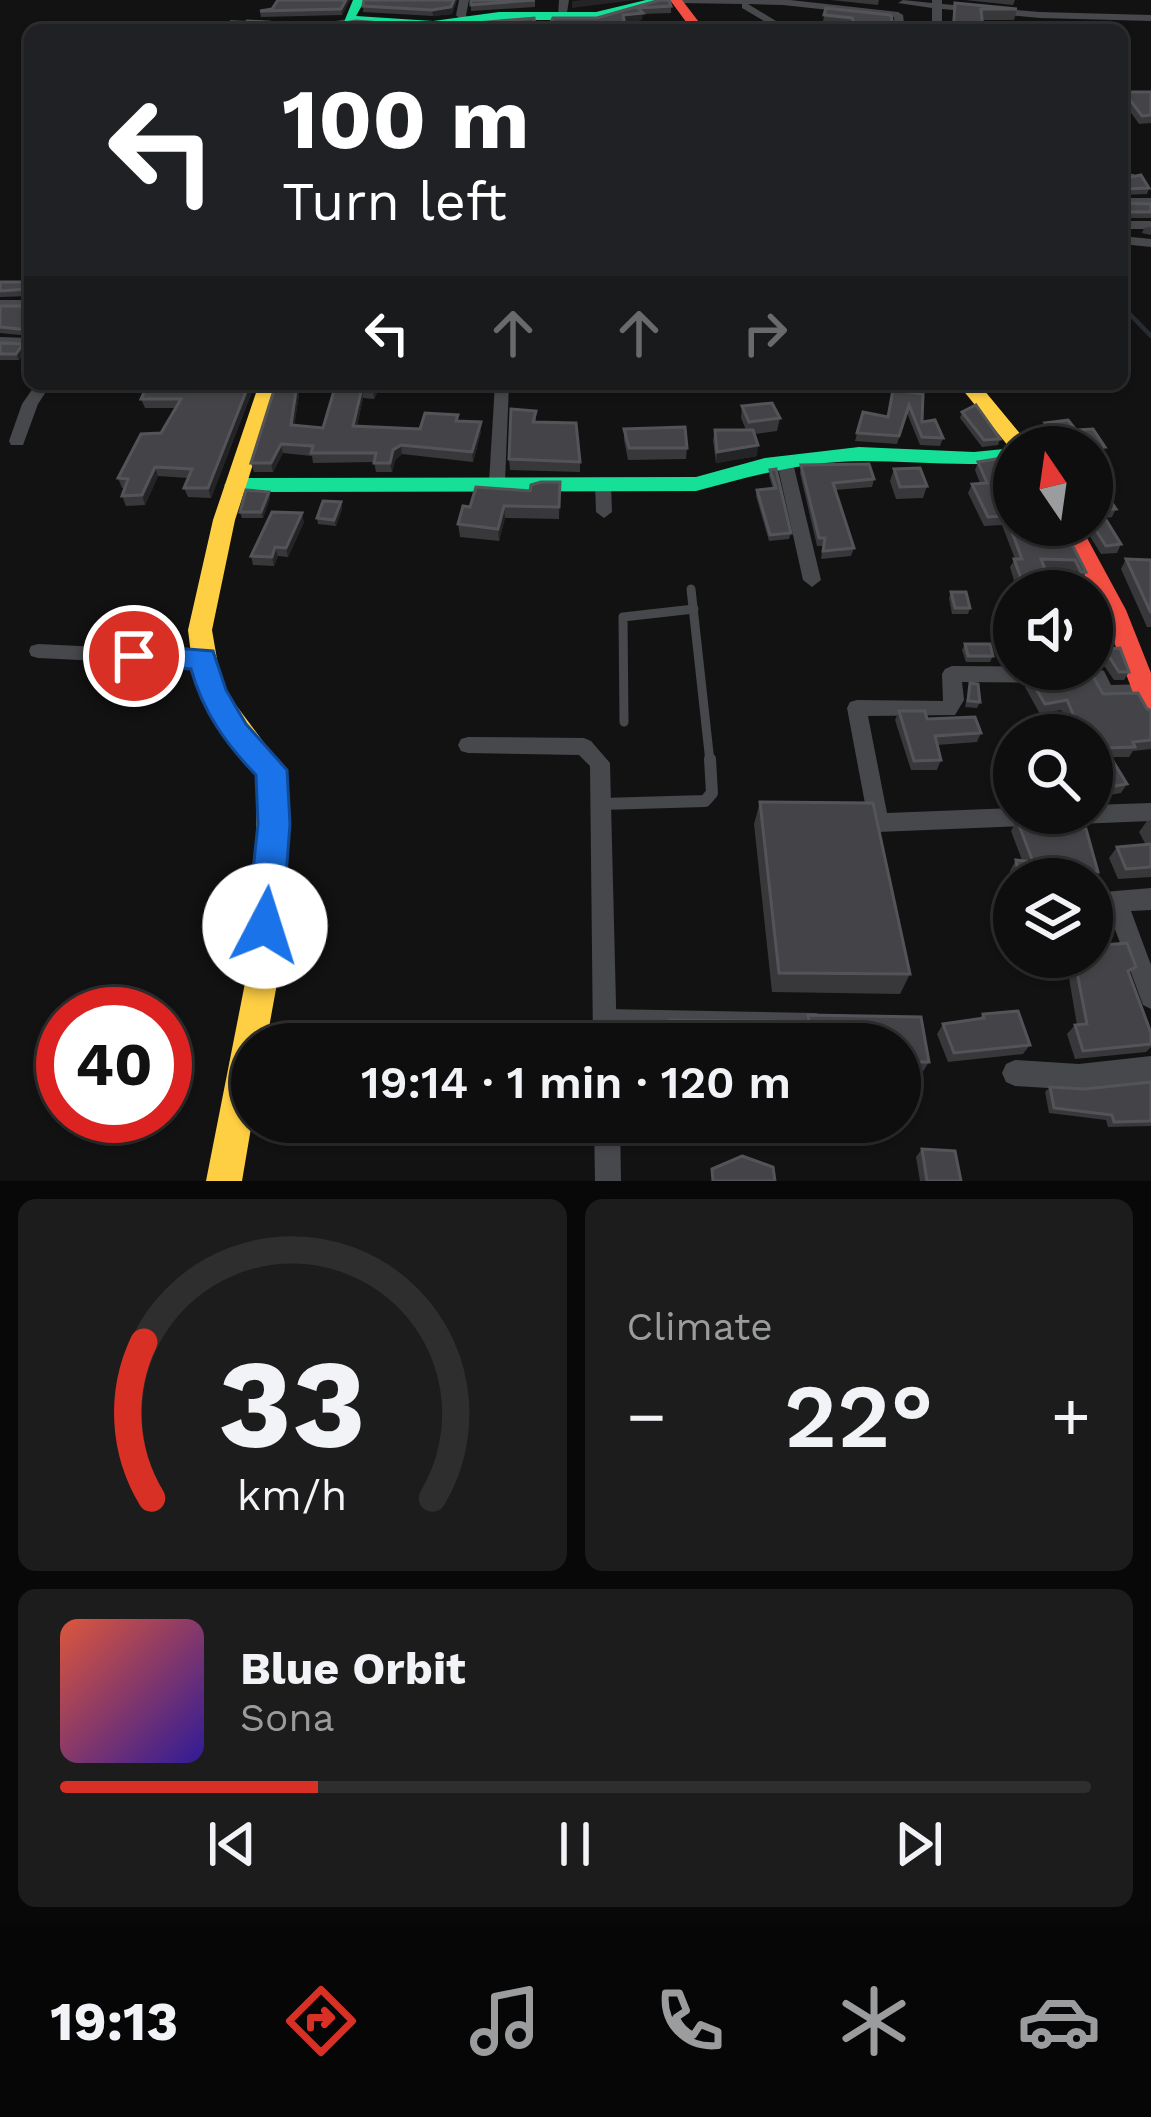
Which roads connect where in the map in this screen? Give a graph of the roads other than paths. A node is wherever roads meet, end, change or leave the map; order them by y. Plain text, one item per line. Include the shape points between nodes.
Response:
1 (658, 0) edge
2 (677, 0) edge
3 (730, 1) edge
4 (783, 1) edge
5 (806, 3) edge
6 (903, 3) dead end
7 (937, 3) edge
8 (852, 10) edge
9 (465, 11) edge
10 (554, 16) edge
11 (358, 18) edge
12 (1151, 18) edge
13 (230, 23) dead end
14 (246, 24) edge
15 (408, 24) edge
16 (774, 24) edge
17 (900, 24) edge
18 (40, 390) edge
19 (266, 390) edge
20 (502, 390) edge
21 (973, 390) edge
22 (1003, 426) edge
23 (17, 441) dead end
24 (993, 457) edge
25 (785, 463) junction
26 (497, 482) junction
27 (603, 484) junction
28 (235, 485) junction
29 (604, 512) dead end
30 (1081, 546) edge
31 (812, 580) dead end
32 (691, 589) dead end
33 (694, 609) junction
34 (38, 651) dead end
35 (202, 658) junction
36 (1148, 698) edge
37 (623, 722) dead end
38 (468, 746) dead end
39 (602, 804) junction
40 (1151, 812) edge
41 (1151, 899) edge
42 (1113, 903) edge
43 (1113, 920) edge
44 (1151, 997) edge
45 (605, 1015) junction
46 (832, 1019) edge
47 (605, 1023) edge
48 (1151, 1069) edge
49 (1015, 1073) dead end
50 (607, 1143) edge
51 (224, 1181) edge
52 (608, 1181) edge

1 - 10 street via 615,14
2 - 3 street
3 - 4 street
3 - 16 street
4 - 5 street
5 - 8 street
6 - 7 street
7 - 12 street
8 - 17 street via 899,15
9 - 10 street
11 - 15 street
13 - 14 street
18 - 23 street
19 - 28 street
20 - 26 street
21 - 22 street
24 - 25 street via 859,454
25 - 27 street via 716,482
25 - 31 street
26 - 27 street
26 - 28 street
27 - 29 street
28 - 35 street via 207,595
30 - 36 street
32 - 33 lane
33 - 37 lane via 623,617
33 - 39 lane via 712,793 705,801
34 - 35 street
35 - 51 street via 235,733 272,770 274,824 242,1108
36 - 40 street via 1106,693 1092,675 952,674 948,710 857,708 878,823
38 - 39 street via 584,747 600,764
39 - 45 street
41 - 42 street
43 - 44 street
45 - 46 lane
45 - 47 street
48 - 49 street
50 - 52 street

